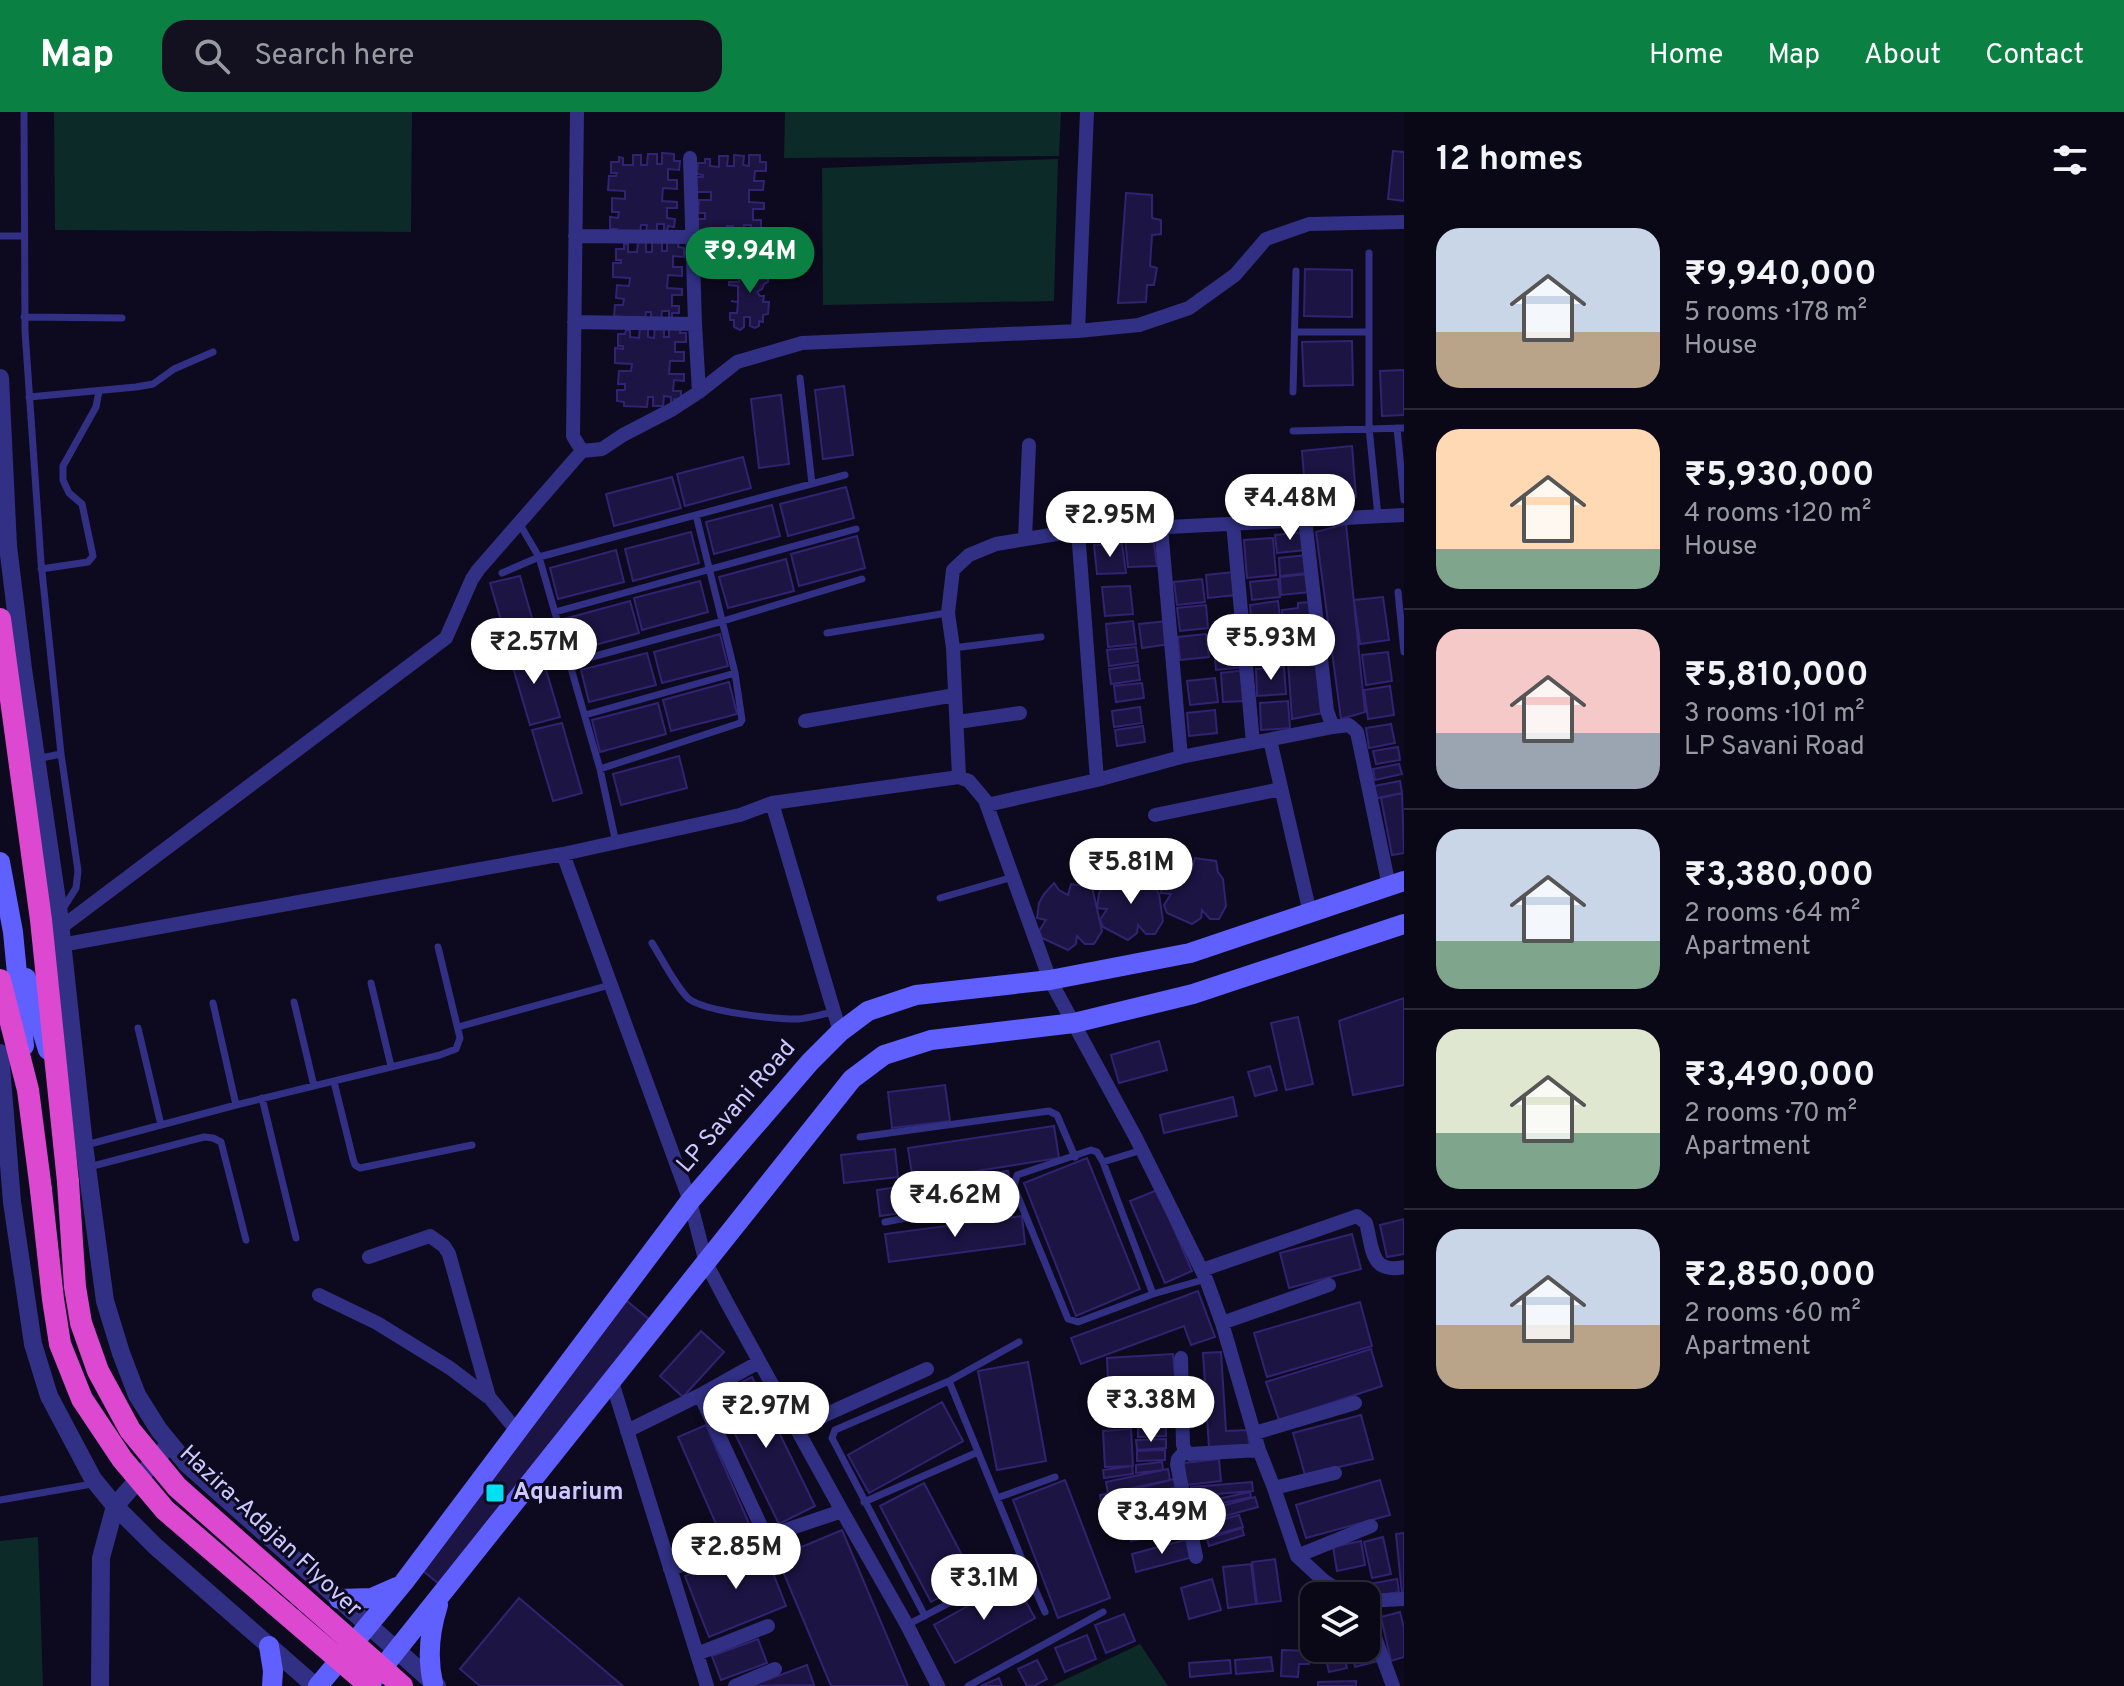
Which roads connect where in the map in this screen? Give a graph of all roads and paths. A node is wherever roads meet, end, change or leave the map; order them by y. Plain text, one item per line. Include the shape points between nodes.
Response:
1 (24, 112) edge
2 (577, 112) edge
3 (1087, 112) edge
4 (690, 158) dead end
5 (1404, 222) edge
6 (0, 236) edge
7 (24, 236) junction
8 (575, 236) junction
9 (692, 237) junction
10 (1369, 253) dead end
11 (1296, 271) dead end
12 (24, 317) junction
13 (122, 318) dead end
14 (574, 322) junction
15 (695, 324) junction
16 (1078, 331) junction
17 (1295, 332) junction
18 (1369, 332) junction
19 (213, 352) dead end
20 (0, 378) edge
21 (800, 378) dead end
22 (99, 391) junction
23 (699, 392) junction
24 (1293, 392) dead end
25 (29, 397) junction
26 (1369, 428) junction
27 (1401, 428) edge
28 (1293, 431) dead end
29 (1029, 445) dead end
30 (582, 451) junction
31 (845, 475) dead end
32 (812, 484) junction
33 (1404, 500) edge
34 (696, 515) junction
35 (1404, 515) edge
36 (1378, 516) junction
37 (1305, 519) junction
38 (519, 523) junction
39 (1233, 523) junction
40 (1161, 527) junction
41 (856, 529) dead end
42 (1078, 531) junction
43 (1025, 539) junction
44 (539, 557) junction
45 (41, 569) junction
46 (709, 569) junction
47 (502, 573) dead end
48 (862, 579) dead end
49 (1398, 592) dead end
50 (555, 612) junction
51 (948, 613) junction
52 (0, 619) edge
53 (723, 621) junction
54 (827, 633) dead end
55 (1041, 637) dead end
56 (953, 648) junction
57 (1404, 650) edge
58 (570, 663) junction
59 (735, 673) junction
60 (955, 695) junction
61 (1020, 713) dead end
62 (585, 715) junction
63 (805, 721) dead end
64 (958, 722) junction
65 (1333, 727) junction
66 (1270, 740) junction
67 (1253, 743) junction
68 (61, 754) junction
69 (1181, 757) junction
70 (35, 759) junction
71 (600, 769) junction
72 (959, 777) junction
73 (1097, 780) junction
74 (1281, 789) junction
75 (772, 803) junction
76 (987, 805) junction
77 (1155, 815) dead end
78 (616, 843) junction
79 (563, 854) junction
80 (0, 862) edge
81 (1013, 877) junction
82 (1397, 883) edge
83 (940, 898) dead end
84 (1310, 913) junction
85 (1404, 924) edge
86 (60, 929) junction
87 (13, 932) junction
88 (652, 943) dead end
89 (438, 947) dead end
90 (0, 980) edge
91 (1050, 980) junction
92 (371, 983) dead end
93 (611, 985) junction
94 (294, 1002) dead end
95 (213, 1003) dead end
96 (834, 1012) junction
97 (1074, 1023) junction
98 (458, 1027) junction
99 (138, 1028) dead end
100 (840, 1032) junction
101 (1, 1064) edge
102 (391, 1066) junction
103 (56, 1078) junction
104 (334, 1082) junction
105 (314, 1086) junction
106 (28, 1090) junction
107 (262, 1098) junction
108 (236, 1105) junction
109 (161, 1125) junction
110 (860, 1137) dead end
111 (84, 1145) junction
112 (472, 1145) dead end
113 (1142, 1150) junction
114 (1075, 1157) junction
115 (1103, 1162) junction
116 (87, 1167) junction
117 (6, 1194) edge
118 (1018, 1197) junction
119 (690, 1201) junction
120 (885, 1222) dead end
121 (296, 1238) dead end
122 (246, 1240) dead end
123 (369, 1257) dead end
124 (706, 1263) junction
125 (1404, 1267) edge
126 (1204, 1275) junction
127 (1329, 1285) dead end
128 (1153, 1294) junction
129 (319, 1295) dead end
130 (1222, 1323) junction
131 (1019, 1342) dead end
132 (1181, 1358) dead end
133 (759, 1362) junction
134 (927, 1369) dead end
135 (949, 1381) junction
136 (612, 1382) junction
137 (700, 1395) junction
138 (489, 1397) junction
139 (1355, 1403) dead end
140 (796, 1428) junction
141 (517, 1431) junction
142 (627, 1431) junction
143 (1255, 1433) junction
144 (170, 1443) junction
145 (1259, 1450) junction
146 (1185, 1451) junction
147 (978, 1452) junction
148 (1335, 1473) dead end
149 (1055, 1477) dead end
150 (97, 1483) junction
151 (1274, 1488) junction
152 (997, 1498) junction
153 (0, 1500) edge
154 (864, 1502) junction
155 (115, 1506) junction
156 (842, 1511) junction
157 (1371, 1526) dead end
158 (766, 1537) junction
159 (1297, 1556) junction
160 (1196, 1557) dead end
161 (1024, 1564) junction
162 (670, 1569) junction
163 (404, 1582) junction
164 (1326, 1582) edge
165 (441, 1597) junction
166 (339, 1599) junction
167 (1404, 1599) edge
168 (1380, 1600) edge
169 (1045, 1612) dead end
170 (1103, 1612) dead end
171 (925, 1616) junction
172 (907, 1625) junction
173 (368, 1626) junction
174 (768, 1626) dead end
175 (269, 1646) junction
176 (398, 1651) junction
177 (1380, 1651) edge
178 (697, 1654) junction
179 (775, 1669) dead end
180 (435, 1684) edge
181 (100, 1686) edge
182 (272, 1686) edge
183 (316, 1686) edge
184 (369, 1686) edge
185 (402, 1686) edge
186 (707, 1686) edge
187 (735, 1686) edge
188 (938, 1686) edge
189 (968, 1686) edge
190 (1393, 1686) edge

1 - 7 lane
2 - 8 street
3 - 16 street
4 - 9 street
5 - 16 street via 1309,224 1266,239 1235,275 1189,308 1139,325
6 - 7 lane
7 - 12 lane
8 - 9 street
8 - 14 street
9 - 15 street
10 - 18 lane
11 - 17 lane
12 - 13 lane
12 - 25 lane
14 - 15 street
14 - 30 street via 573,436
15 - 23 street
16 - 23 street via 802,343 737,362
17 - 18 lane
17 - 24 lane
18 - 26 lane
19 - 22 lane via 153,384
20 - 70 street via 8,546
21 - 32 lane
22 - 25 lane
22 - 45 lane via 96,407 63,466 69,493 82,504 93,556 88,562
23 - 30 street via 602,449
25 - 45 lane
26 - 27 lane
26 - 28 lane
26 - 36 lane
27 - 33 lane
29 - 43 street
30 - 38 street
31 - 32 lane
32 - 34 lane
34 - 44 lane
34 - 46 lane
35 - 36 street
36 - 37 street
37 - 39 street
37 - 65 street
38 - 44 lane
38 - 86 street via 472,579 446,638
39 - 40 street
39 - 67 street
40 - 42 street
40 - 69 street
41 - 46 lane
42 - 43 street
42 - 73 street
43 - 51 street via 969,555 953,570
44 - 47 lane
44 - 50 lane
45 - 68 lane
46 - 50 lane
46 - 53 lane
48 - 53 lane
49 - 57 lane
50 - 58 lane
51 - 54 lane
51 - 56 street
52 - 103 highway, Hazira-Adajan Flyover via 41,920
53 - 58 lane
53 - 59 lane
55 - 56 lane
56 - 60 street
58 - 62 lane
59 - 62 lane
59 - 71 lane via 740,723
60 - 63 street
60 - 64 street
61 - 64 street
62 - 71 lane
64 - 72 street
65 - 66 street
65 - 82 street via 1349,725 1357,732
66 - 67 street
66 - 74 street
67 - 69 street
68 - 70 lane
68 - 86 lane via 78,881
69 - 73 street
70 - 86 street
71 - 78 lane
72 - 75 street
72 - 76 street via 969,781
73 - 76 street
74 - 77 street
74 - 84 street
75 - 78 street
75 - 96 street
76 - 81 street
78 - 79 street
79 - 86 street
79 - 93 street
80 - 87 main road
81 - 83 lane
81 - 91 street
82 - 84 main road, LP Savani Road
84 - 91 main road, LP Savani Road via 1190,953
85 - 97 main road via 1193,994
86 - 111 street
87 - 103 main road
87 - 106 main road
88 - 96 lane via 685,995 700,1005 802,1019
89 - 98 lane
90 - 106 highway, Hazira-Adajan Flyover
91 - 97 street
91 - 100 main road, LP Savani Road via 916,995 868,1011
92 - 102 lane
93 - 98 lane
93 - 119 street
94 - 105 lane
95 - 108 lane
96 - 100 street
97 - 113 street
97 - 124 main road via 931,1040 884,1055 852,1079
98 - 102 lane via 456,1049
99 - 109 lane
100 - 119 main road, LP Savani Road
101 - 117 street
102 - 104 lane
103 - 185 highway, Hazira-Adajan Flyover, bridge via 81,1323 98,1371 130,1430 177,1487
104 - 105 lane
104 - 112 lane via 353,1159 360,1168
105 - 107 lane
106 - 184 highway, Hazira-Adajan Flyover, bridge via 60,1344 82,1399 165,1510
107 - 108 lane
107 - 121 lane
108 - 109 lane
109 - 111 lane
110 - 114 lane via 1049,1111 1057,1115
111 - 116 street
113 - 115 lane
113 - 126 street
114 - 115 lane via 1093,1150
114 - 118 lane via 1017,1175
115 - 128 lane
116 - 122 lane via 213,1138 221,1142
116 - 144 street via 107,1311 137,1395
117 - 150 street via 33,1344 49,1396
118 - 120 lane
118 - 128 lane via 1068,1319 1078,1322
119 - 124 street
119 - 141 main road, LP Savani Road
123 - 138 street via 430,1236 444,1246
124 - 133 street
124 - 136 main road
125 - 126 street via 1381,1267 1366,1223 1357,1216
126 - 128 lane
126 - 130 street
127 - 130 street
129 - 138 street via 377,1323
130 - 143 street
131 - 135 lane
132 - 146 street
133 - 137 street
133 - 140 street
134 - 140 street
135 - 147 lane
135 - 154 lane via 835,1430 836,1449
136 - 142 street
136 - 165 main road
137 - 142 street
137 - 158 street
138 - 141 street
139 - 143 street
140 - 156 street
141 - 163 main road, LP Savani Road
142 - 162 street
143 - 145 street
144 - 155 street
144 - 166 street
145 - 146 street
145 - 151 street
146 - 160 street via 1177,1464
147 - 152 lane
147 - 154 lane
148 - 151 street
149 - 152 lane
150 - 153 lane
150 - 155 street
151 - 159 street
152 - 161 lane
154 - 171 lane
155 - 175 street
155 - 181 street via 101,1558
156 - 158 street
156 - 172 street
157 - 159 street
158 - 162 street
159 - 164 street
161 - 169 lane
161 - 171 lane
162 - 178 street
163 - 166 main road via 372,1598
163 - 173 main road, LP Savani Road
165 - 176 main road
165 - 180 main road via 430,1647
166 - 173 street
167 - 168 street
170 - 189 lane
171 - 172 lane
172 - 188 street
173 - 176 street
173 - 183 main road, LP Savani Road
174 - 178 street
175 - 182 main road
175 - 183 street
176 - 180 street
176 - 184 main road
177 - 190 street
178 - 186 street
179 - 187 street

